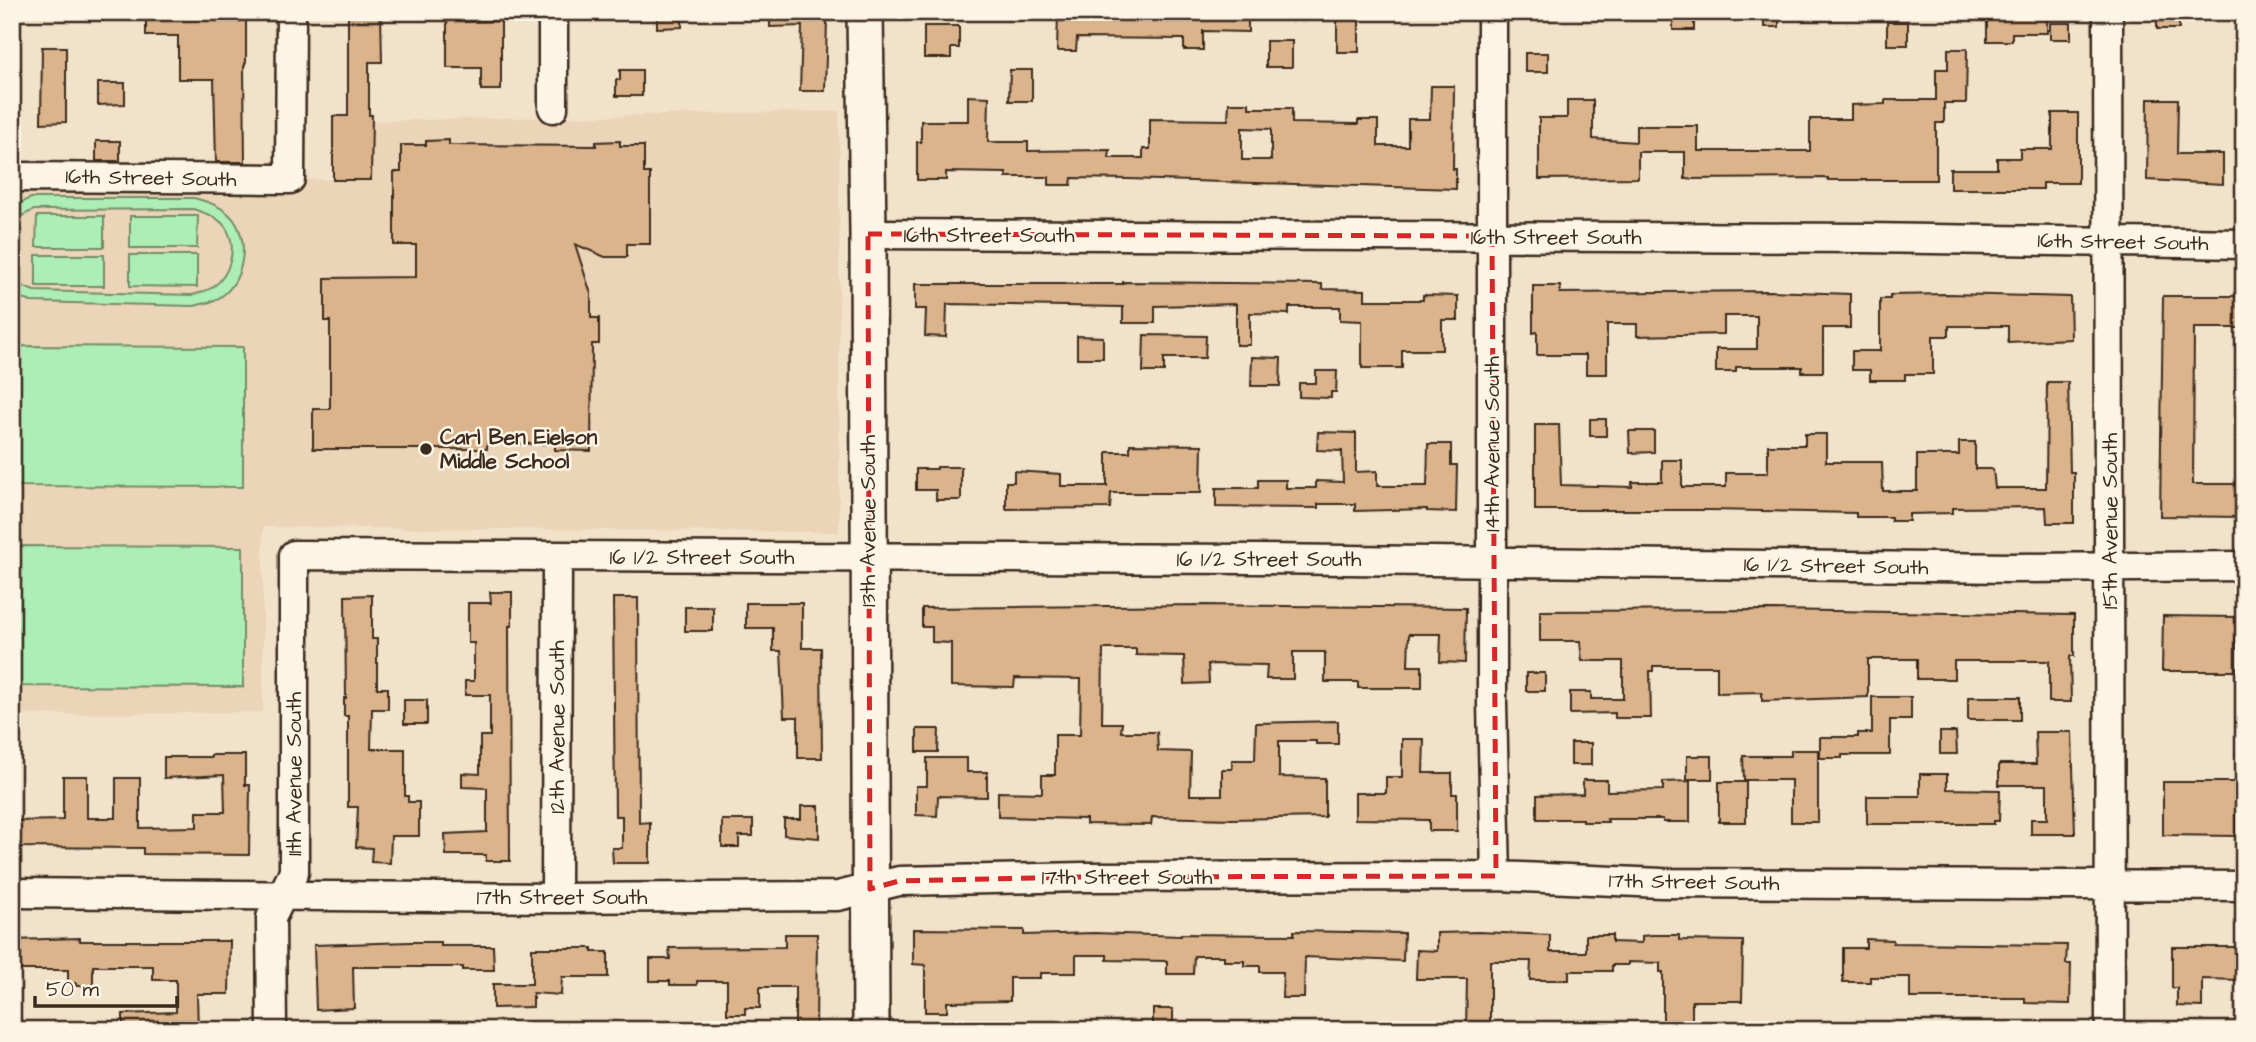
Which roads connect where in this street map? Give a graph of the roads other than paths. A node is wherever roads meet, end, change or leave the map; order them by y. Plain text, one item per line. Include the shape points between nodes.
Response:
1 (291, 12) edge
2 (553, 12) edge
3 (864, 12) edge
4 (1492, 12) edge
5 (2108, 12) edge
6 (553, 108) dead end
7 (12, 177) edge
8 (868, 234) junction
9 (1492, 236) junction
10 (2110, 242) junction
11 (2244, 244) edge
12 (294, 555) joint
13 (557, 557) junction
14 (869, 558) junction
15 (1493, 562) junction
16 (2244, 566) edge
17 (2110, 567) junction
18 (1496, 876) junction
19 (2110, 886) junction
20 (2244, 887) edge
21 (870, 889) junction
22 (12, 893) edge
23 (284, 896) junction
24 (556, 898) junction
25 (272, 1030) edge
26 (871, 1030) edge
27 (2110, 1030) edge

1 - 7 street, 16th Street South via 290,179
2 - 6 street
3 - 8 main road, 13th Avenue South
4 - 9 street, 14th Avenue South
5 - 10 street, 15th Avenue South
8 - 9 street, 16th Street South
8 - 14 main road, 13th Avenue South
9 - 10 street, 16th Street South
9 - 15 street, 14th Avenue South
10 - 11 street, 16th Street South
10 - 17 street, 15th Avenue South
12 - 13 street, 16 1/2 Street South
12 - 23 street, 11th Avenue South via 294,872
13 - 14 street, 16 1/2 Street South
13 - 24 street, 12th Avenue South
14 - 15 street, 16 1/2 Street South
14 - 21 main road, 13th Avenue South
15 - 17 street, 16 1/2 Street South
15 - 18 street, 14th Avenue South
16 - 17 street, 16 1/2 Street South
17 - 19 street, 15th Avenue South
18 - 19 street, 17th Street South via 1662,883
18 - 21 street, 17th Street South via 1057,877 898,881
19 - 20 street, 17th Street South
19 - 27 street, 15th Avenue South
21 - 24 street, 17th Street South via 838,896
21 - 26 main road, 13th Avenue South
22 - 23 street, 17th Street South
23 - 24 street, 17th Street South
23 - 25 street, 11th Avenue South via 271,918

